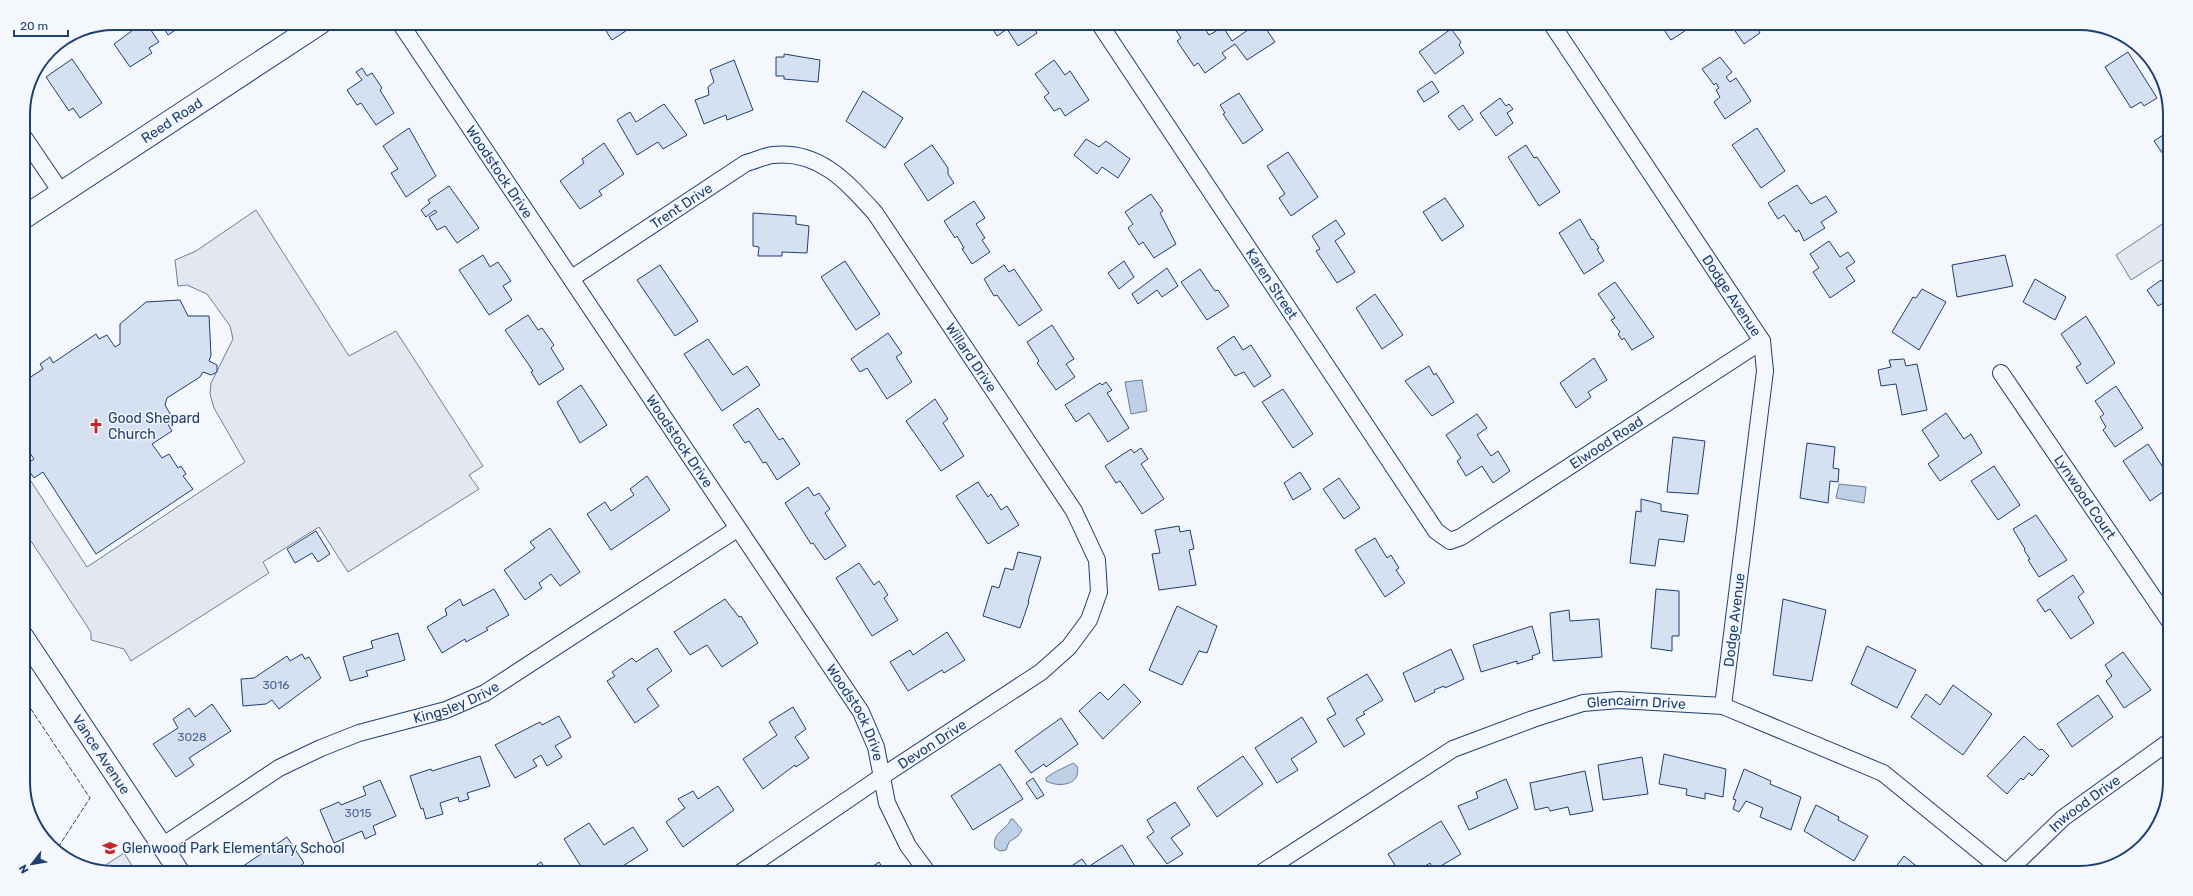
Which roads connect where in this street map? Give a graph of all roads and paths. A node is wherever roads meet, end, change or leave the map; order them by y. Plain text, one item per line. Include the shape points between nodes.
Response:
1 (309, 30) edge
2 (405, 30) edge
3 (1104, 30) edge
4 (1556, 30) edge
5 (30, 146) edge
6 (799, 157) joint
7 (61, 192) junction
8 (30, 213) edge
9 (572, 278) junction
10 (1762, 341) junction
11 (2001, 372) dead end
12 (737, 529) junction
13 (1450, 541) joint
14 (1099, 592) joint
15 (2163, 612) edge
16 (30, 647) edge
17 (1723, 706) junction
18 (2163, 746) edge
19 (881, 777) junction
20 (162, 846) junction
21 (175, 866) edge
22 (750, 866) edge
23 (923, 866) edge
24 (1272, 866) edge
25 (1997, 866) edge
26 (2013, 866) edge

1 - 7 main road, Reed Road
2 - 9 street, Woodstock Drive
3 - 13 street, Karen Street via 1436,531
4 - 10 street, Dodge Avenue
5 - 7 street
6 - 9 street, Trent Drive via 773,155 746,163
6 - 14 street, Willard Drive via 823,165 846,181 875,213 1074,511 1097,560
7 - 8 main road, Reed Road
9 - 12 street, Woodstock Drive
10 - 13 street, Elwood Road via 1461,537
10 - 17 street, Dodge Avenue via 1765,371
11 - 15 street, Lynwood Court
12 - 19 street, Woodstock Drive via 861,712 876,747
12 - 20 street, Kingsley Drive via 485,693 446,710 359,733 320,748 279,768
14 - 19 street, Devon Drive via 1089,620 1069,648 1041,672
16 - 20 street, Vance Avenue
17 - 24 street, Glencairn Drive via 1612,701 1583,703 1533,719 1453,749
17 - 25 street, Glencairn Drive via 1883,773
18 - 26 street, Inwood Drive via 2062,818
19 - 22 street, Devon Drive
19 - 23 street, Woodstock Drive via 887,804 908,846
20 - 21 street, Vance Avenue

